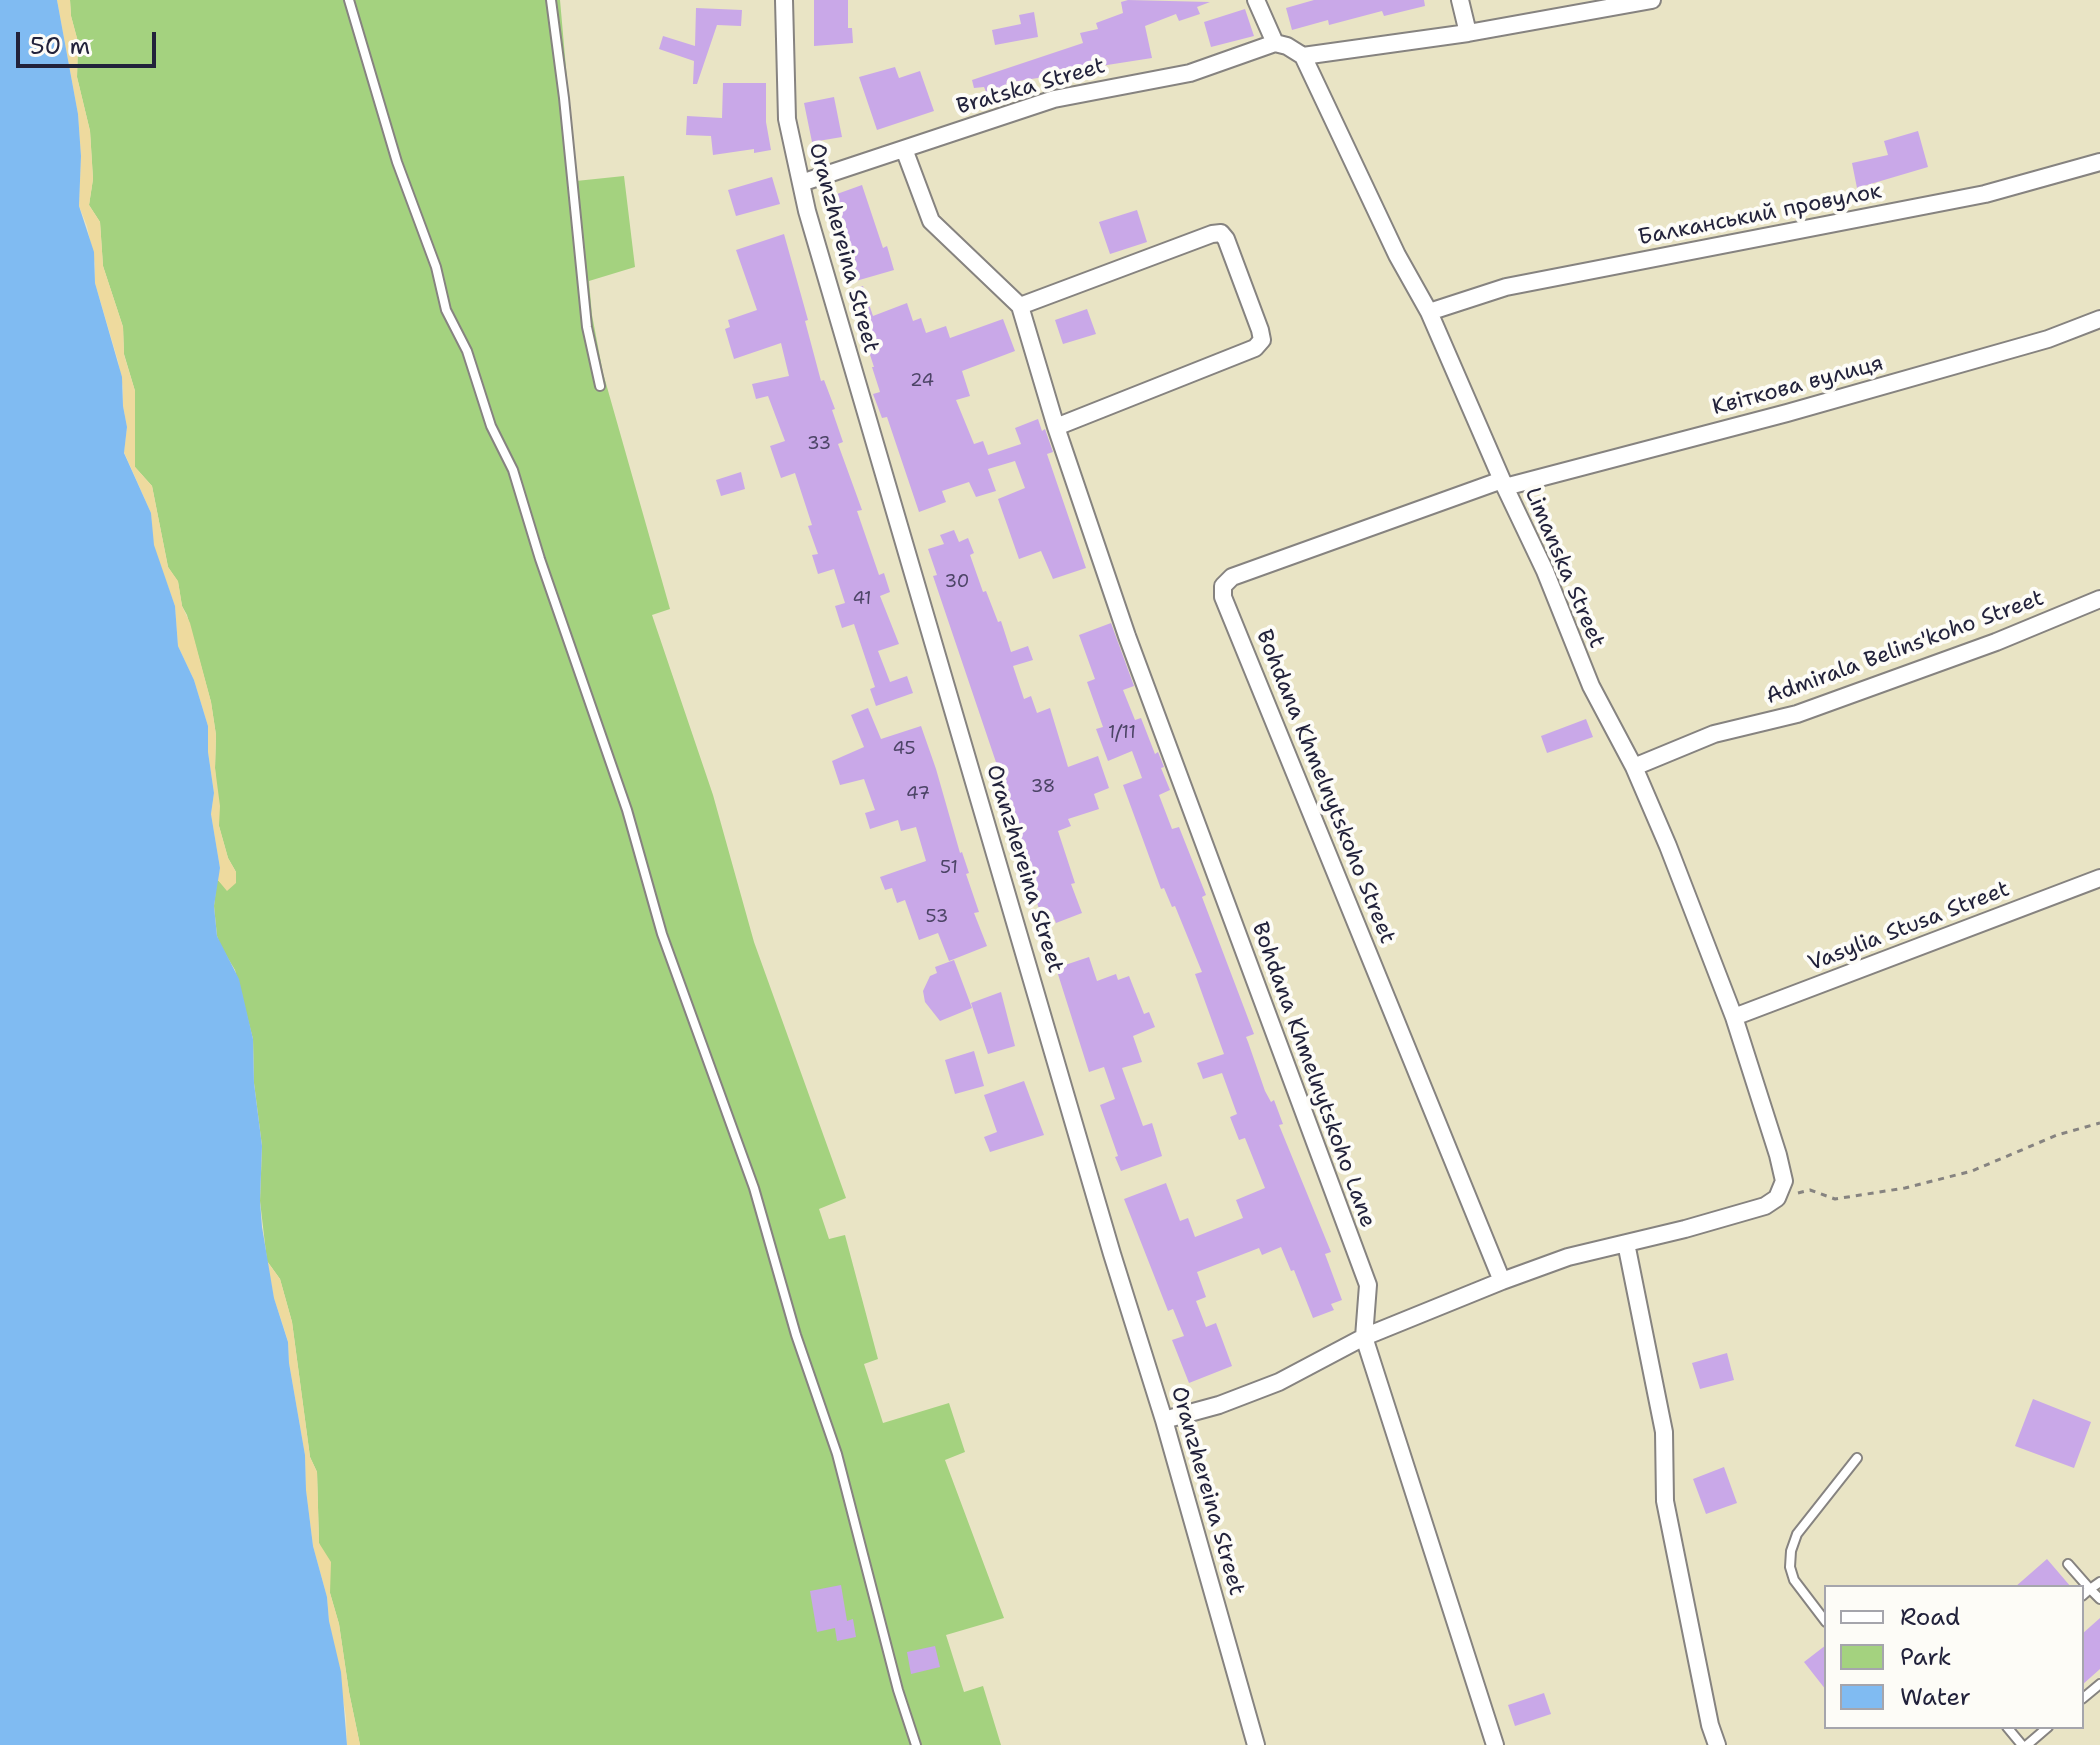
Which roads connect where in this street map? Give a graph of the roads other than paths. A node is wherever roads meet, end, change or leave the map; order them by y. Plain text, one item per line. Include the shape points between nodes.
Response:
1 (349, 0) edge
2 (551, 0) edge
3 (784, 0) edge
4 (1256, 0) edge
5 (1460, 0) edge
6 (1652, 0) edge
7 (1468, 33) junction
8 (1275, 43) junction
9 (1303, 56) junction
10 (904, 149) junction
11 (2100, 162) edge
12 (801, 183) junction
13 (1020, 306) junction
14 (1429, 312) junction
15 (2100, 319) edge
16 (600, 386) dead end
17 (1056, 427) junction
18 (1503, 483) junction
19 (2100, 599) edge
20 (1634, 767) junction
21 (2100, 878) edge
22 (1734, 1017) junction
23 (1626, 1243) junction
24 (1502, 1281) junction
25 (1364, 1337) junction
26 (1164, 1420) junction
27 (1857, 1458) dead end
28 (2068, 1564) dead end
29 (2100, 1582) edge
30 (2090, 1589) junction
31 (2084, 1594) edge
32 (2100, 1599) edge
33 (1824, 1619) edge
34 (2100, 1684) edge
35 (2084, 1697) edge
36 (2009, 1729) edge
37 (2045, 1729) edge
38 (916, 1745) edge
39 (1256, 1745) edge
40 (1495, 1745) edge
41 (1717, 1745) edge
42 (2024, 1745) edge

1 - 38 lane via 446,310 513,470 627,810 662,934 754,1188 837,1454
2 - 16 lane via 587,327
3 - 12 street, Oranzhereina Street via 787,119
4 - 8 street
5 - 7 street
6 - 7 street
7 - 9 street
8 - 9 street
8 - 10 street, Bratska Street via 1190,73 1054,99
9 - 14 street, Limanska Street
10 - 12 street, Bratska Street
10 - 13 street, Bohdana Khmelnytskoho Lane via 931,221
11 - 14 street, Балканський провулок via 1985,194 1506,287
12 - 26 street, Oranzhereina Street
13 - 17 street, Bohdana Khmelnytskoho Lane
13 - 17 street via 1221,233 1260,330 1262,340 1255,348
14 - 18 street, Limanska Street
15 - 18 street, Квіткова вулиця via 2048,339 1787,413
17 - 25 street, Bohdana Khmelnytskoho Lane via 1127,636 1368,1285
18 - 20 street, Limanska Street via 1591,686
18 - 24 street, Bohdana Khmelnytskoho Street via 1232,577 1223,586 1223,597
19 - 20 street, Admirala Belins'koho Street via 1797,714 1714,734
20 - 22 street, Limanska Street
21 - 22 street, Vasylia Stusa Street
22 - 23 street, Limanska Street via 1778,1155 1784,1181 1777,1198 1747,1212
23 - 24 street
23 - 41 street via 1664,1432 1665,1501
24 - 25 street
25 - 26 street via 1279,1382
25 - 40 street, Bohdana Khmelnytskoho Lane
26 - 39 street, Oranzhereina Street
27 - 33 lane via 1797,1534 1791,1551 1794,1580
28 - 30 lane
29 - 30 lane
30 - 31 lane
30 - 32 lane
34 - 35 lane
36 - 42 lane
37 - 42 lane

